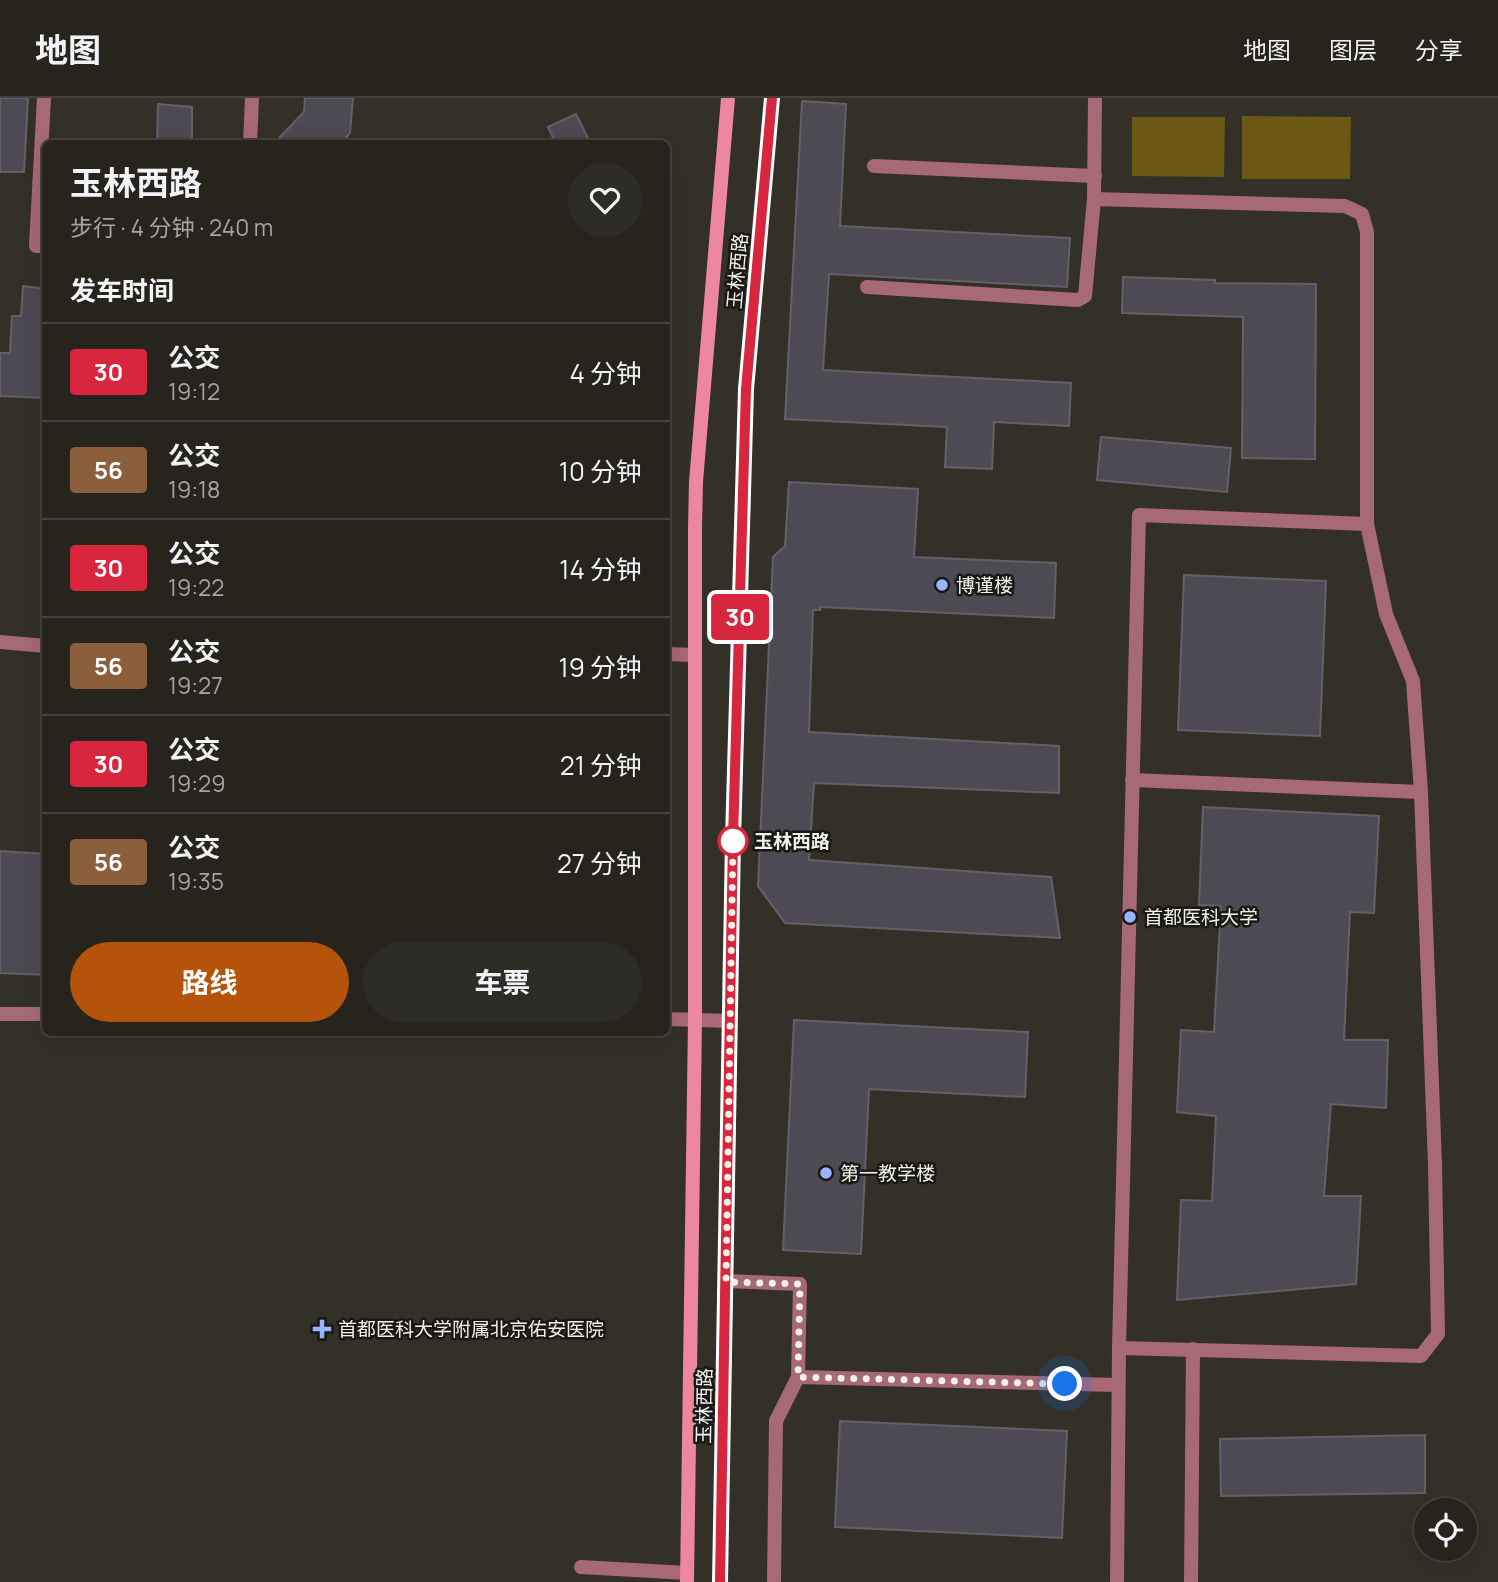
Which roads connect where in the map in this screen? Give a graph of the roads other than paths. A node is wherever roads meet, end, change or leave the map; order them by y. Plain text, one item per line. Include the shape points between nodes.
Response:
1 (44, 98) edge
2 (252, 98) edge
3 (728, 98) edge
4 (772, 98) edge
5 (1095, 98) edge
6 (250, 140) edge
7 (874, 166) dead end
8 (1095, 176) junction
9 (1094, 199) junction
10 (42, 246) edge
11 (867, 286) dead end
12 (1367, 524) junction
13 (0, 642) edge
14 (42, 646) edge
15 (670, 654) edge
16 (694, 655) junction
17 (1132, 780) junction
18 (1422, 792) junction
19 (0, 1014) edge
20 (42, 1014) edge
21 (670, 1019) edge
22 (695, 1020) junction
23 (730, 1021) junction
24 (726, 1282) junction
25 (1119, 1348) junction
26 (1193, 1349) junction
27 (798, 1377) junction
28 (1118, 1385) junction
29 (581, 1567) dead end
30 (687, 1577) edge
31 (720, 1582) edge
32 (774, 1582) edge
33 (1117, 1582) edge
34 (1191, 1582) edge

1 - 10 street via 36,246
2 - 6 street
3 - 16 street, 玉林西路 via 696,482
4 - 23 street, 玉林西路 via 746,389
5 - 8 street
7 - 8 street
8 - 9 street
9 - 11 street via 1087,290 1078,300
9 - 12 street via 1345,206 1362,214 1367,232
12 - 17 street via 1139,515
12 - 18 street via 1386,614 1413,681
13 - 14 street
15 - 16 street
16 - 22 street, 玉林西路
17 - 18 street
17 - 25 street
18 - 26 street via 1438,1334 1421,1356
19 - 20 street
21 - 22 street
22 - 23 street
22 - 30 street, 玉林西路
23 - 24 street, 玉林西路
24 - 27 street via 800,1284
24 - 31 street, 玉林西路
25 - 26 street
25 - 28 street
26 - 34 street
27 - 28 street
27 - 32 street via 776,1421
28 - 33 street
29 - 30 street

